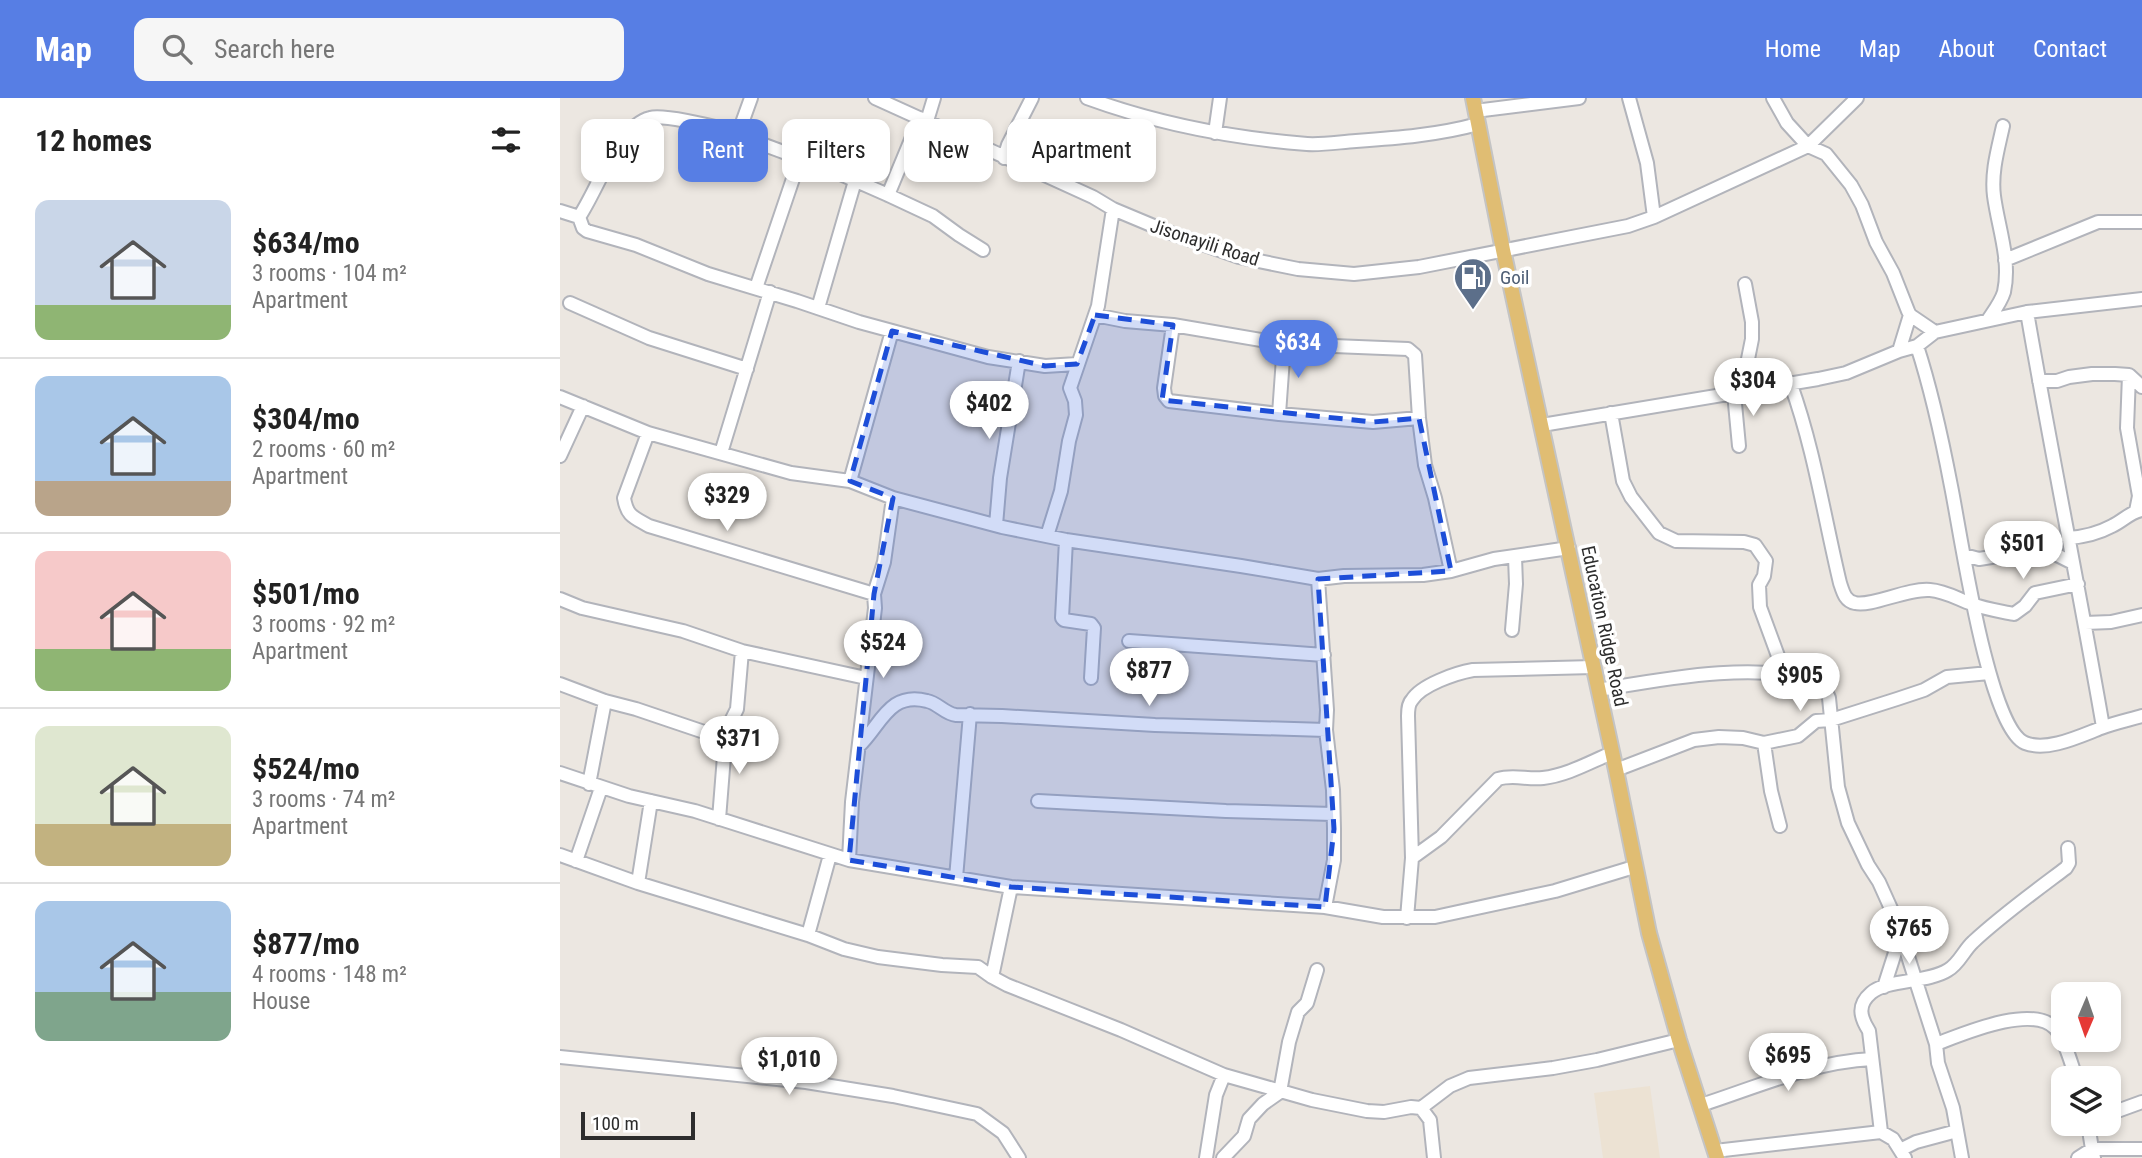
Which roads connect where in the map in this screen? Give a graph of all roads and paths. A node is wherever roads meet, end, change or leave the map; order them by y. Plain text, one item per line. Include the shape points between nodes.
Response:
1 (751, 98) edge
2 (875, 98) edge
3 (934, 98) edge
4 (1032, 98) edge
5 (1087, 98) edge
6 (1220, 98) edge
7 (1579, 98) edge
8 (1629, 98) edge
9 (1773, 98) edge
10 (1857, 98) edge
11 (1475, 111) edge
12 (743, 119) edge
13 (922, 119) edge
14 (924, 119) edge
15 (678, 121) edge
16 (2003, 127) dead end
17 (1215, 132) junction
18 (1808, 146) junction
19 (993, 153) edge
20 (1004, 158) junction
21 (904, 162) edge
22 (792, 182) edge
23 (855, 182) edge
24 (857, 182) edge
25 (888, 195) junction
26 (1113, 209) junction
27 (560, 211) edge
28 (579, 217) junction
29 (1654, 217) junction
30 (2142, 222) edge
31 (984, 250) dead end
32 (1503, 250) junction
33 (2005, 260) junction
34 (1745, 284) dead end
35 (756, 288) junction
36 (770, 292) junction
37 (2142, 299) edge
38 (570, 303) dead end
39 (818, 308) junction
40 (2027, 312) junction
41 (1095, 315) junction
42 (1910, 315) junction
43 (1988, 320) junction
44 (1173, 325) junction
45 (892, 331) junction
46 (1935, 332) junction
47 (1284, 344) junction
48 (1917, 346) junction
49 (1899, 351) junction
50 (1019, 361) junction
51 (1077, 364) junction
52 (747, 369) junction
53 (2129, 375) junction
54 (2039, 381) junction
55 (1791, 385) junction
56 (2142, 387) edge
57 (1749, 391) junction
58 (1734, 393) junction
59 (560, 397) edge
60 (583, 407) junction
61 (1611, 412) junction
62 (1279, 414) junction
63 (1419, 418) junction
64 (1542, 425) junction
65 (648, 433) junction
66 (1739, 446) dead end
67 (721, 453) junction
68 (560, 456) edge
69 (850, 481) junction
70 (893, 498) junction
71 (2139, 510) edge
72 (996, 525) junction
73 (1046, 536) junction
74 (2068, 538) junction
75 (1066, 541) junction
76 (1569, 548) junction
77 (1964, 555) junction
78 (1515, 556) junction
79 (2073, 563) junction
80 (1451, 571) junction
81 (1318, 579) junction
82 (2078, 584) junction
83 (874, 594) junction
84 (560, 599) edge
85 (1973, 604) junction
86 (2142, 615) edge
87 (2085, 623) junction
88 (1512, 630) dead end
89 (1129, 641) dead end
90 (742, 651) junction
91 (1324, 655) junction
92 (1594, 667) junction
93 (1989, 673) junction
94 (1785, 675) junction
95 (866, 678) junction
96 (1091, 678) dead end
97 (560, 684) edge
98 (1598, 690) junction
99 (605, 701) junction
100 (970, 715) junction
101 (2142, 716) edge
102 (1831, 720) junction
103 (2103, 727) junction
104 (1326, 730) junction
105 (726, 731) junction
106 (1764, 743) junction
107 (859, 746) junction
108 (1612, 752) junction
109 (1616, 770) junction
110 (560, 773) edge
111 (595, 786) junction
112 (1038, 800) dead end
113 (651, 801) junction
114 (1333, 814) junction
115 (719, 819) junction
116 (1780, 826) dead end
117 (2068, 848) dead end
118 (560, 855) edge
119 (830, 855) junction
120 (1412, 858) junction
121 (849, 860) junction
122 (576, 861) junction
123 (1634, 867) junction
124 (956, 878) junction
125 (638, 883) junction
126 (1010, 887) junction
127 (1325, 907) junction
128 (1407, 918) junction
129 (1901, 934) junction
130 (808, 935) junction
131 (1317, 970) dead end
132 (992, 977) junction
133 (1915, 981) junction
134 (1884, 987) junction
135 (1679, 1040) junction
136 (1936, 1044) junction
137 (560, 1057) edge
138 (1872, 1059) junction
139 (2071, 1066) edge
140 (1224, 1075) junction
141 (1280, 1092) junction
142 (2142, 1102) edge
143 (1425, 1105) junction
144 (1701, 1105) junction
145 (2121, 1110) edge
146 (1958, 1131) junction
147 (1881, 1132) junction
148 (2142, 1149) edge
149 (2093, 1153) edge
150 (1716, 1154) edge
151 (1902, 1154) edge
152 (1019, 1158) edge
153 (1206, 1158) edge
154 (1223, 1158) edge
155 (1434, 1158) edge
156 (1962, 1158) edge
157 (2078, 1158) edge

1 - 12 street
2 - 13 street, Jisonayili Road
3 - 14 street
4 - 20 street
5 - 17 street via 1152,120
6 - 17 street
7 - 11 street
8 - 29 street via 1647,163
9 - 18 street
10 - 18 street, Jisonayili Road
11 - 17 street via 1458,129 1407,137 1310,144
11 - 32 main road, Education Ridge Road
15 - 28 street via 659,117 642,122 609,159
16 - 33 street via 1993,172
18 - 29 street, Jisonayili Road
18 - 42 street via 1826,154 1851,185
19 - 20 street, Jisonayili Road
20 - 26 street, Jisonayili Road
21 - 25 street
22 - 35 street
23 - 39 street
24 - 25 street
25 - 31 street via 933,216
26 - 32 street, Jisonayili Road via 1240,257 1298,269 1354,274
26 - 41 street
27 - 28 street
28 - 35 street via 587,231
29 - 32 street, Jisonayili Road
30 - 33 street via 2098,222
32 - 64 main road, Education Ridge Road
33 - 43 street via 2004,293
34 - 57 street via 1752,322 1746,369
35 - 36 street
36 - 39 street
36 - 52 street
37 - 40 street
38 - 52 street via 649,338
39 - 45 street
40 - 43 street
40 - 54 street
41 - 44 street
41 - 51 street
42 - 46 street
42 - 49 street
43 - 46 street
44 - 47 street
44 - 62 street via 1164,388 1169,401
45 - 50 street
45 - 69 street
46 - 48 street
47 - 62 street
47 - 63 street via 1408,349 1415,355
48 - 49 street
48 - 77 street via 1938,421
49 - 55 street via 1846,373
50 - 51 street via 1045,366
50 - 72 street
51 - 73 street via 1070,388 1076,415 1061,491
52 - 67 street
53 - 54 street via 2092,373
53 - 56 street
53 - 71 street via 2127,428
54 - 74 street
55 - 57 street
55 - 85 street via 1803,418 1844,596 1859,604 1932,590
57 - 58 street
58 - 61 street
58 - 66 street
59 - 60 street
60 - 65 street
60 - 68 street
61 - 64 street
61 - 94 street via 1623,481 1659,533 1676,541 1744,542 1755,545 1766,561 1759,585 1760,607
62 - 63 street via 1373,422
63 - 80 street via 1425,464
64 - 76 main road, Education Ridge Road
65 - 67 street
65 - 83 street via 624,498 632,517
67 - 69 street via 791,473
69 - 70 street
70 - 72 street
70 - 83 street via 884,562
71 - 74 street via 2112,526
72 - 73 street
73 - 75 street
74 - 79 street
75 - 81 street
75 - 96 street via 1062,618 1094,628
76 - 78 street
76 - 92 main road, Education Ridge Road
77 - 79 street via 1979,559 2051,552
77 - 85 street
78 - 80 street
78 - 88 street
79 - 82 street
80 - 81 street
81 - 91 street
82 - 85 street via 2035,593 2014,614
82 - 87 street
83 - 95 street
84 - 90 street
85 - 93 street
86 - 87 street
87 - 103 street
89 - 91 street
90 - 95 street
90 - 105 street via 737,709
91 - 104 street
92 - 98 main road, Education Ridge Road
92 - 120 street via 1473,670 1457,673 1411,700
93 - 102 street via 1947,677 1924,690
93 - 103 street via 2008,725 2028,745 2066,742
94 - 98 street via 1677,676
94 - 102 street via 1822,683
95 - 107 street
97 - 99 street
98 - 108 main road, Education Ridge Road
99 - 105 street via 710,734
99 - 111 street
100 - 104 street
100 - 107 street via 949,714 929,701 897,702
100 - 124 street
101 - 103 street
102 - 106 street via 1816,721 1798,736
102 - 129 street via 1838,787 1848,823
104 - 114 street
105 - 115 street
106 - 109 street via 1719,737 1694,740
106 - 116 street
107 - 121 street
108 - 109 main road, Education Ridge Road
108 - 120 street via 1566,773 1499,779 1441,837
109 - 123 main road, Education Ridge Road
110 - 111 street
111 - 113 street
111 - 122 street
112 - 114 street
113 - 115 street
113 - 125 street
114 - 127 street via 1334,860
115 - 119 street
117 - 133 street via 2066,868 1970,944 1954,966
118 - 122 street
119 - 121 street
119 - 130 street
120 - 128 street
121 - 124 street
122 - 125 street
123 - 128 street via 1555,891 1435,917
123 - 135 main road, Education Ridge Road
124 - 126 street
125 - 130 street
126 - 127 street
126 - 132 street
127 - 128 street
129 - 133 street
129 - 134 street
130 - 132 street via 878,957 978,967
131 - 141 street via 1307,1003 1298,1012
132 - 140 street
133 - 134 street
133 - 136 street
134 - 138 street via 1873,991 1861,1011
135 - 143 street via 1553,1068 1469,1078
135 - 144 main road, Education Ridge Road
136 - 139 street via 2025,1018 2046,1021 2057,1030
136 - 146 street
137 - 152 street via 806,1082 977,1114 1003,1133
138 - 144 street via 1794,1072
138 - 147 street
140 - 141 street
140 - 153 street via 1216,1094
141 - 143 street via 1367,1111
141 - 154 street via 1249,1119 1244,1136
142 - 145 street
143 - 155 street
144 - 150 main road, Education Ridge Road
146 - 151 street via 1916,1142
146 - 156 street
147 - 150 street
147 - 151 street via 1893,1139
148 - 149 street
149 - 157 street

